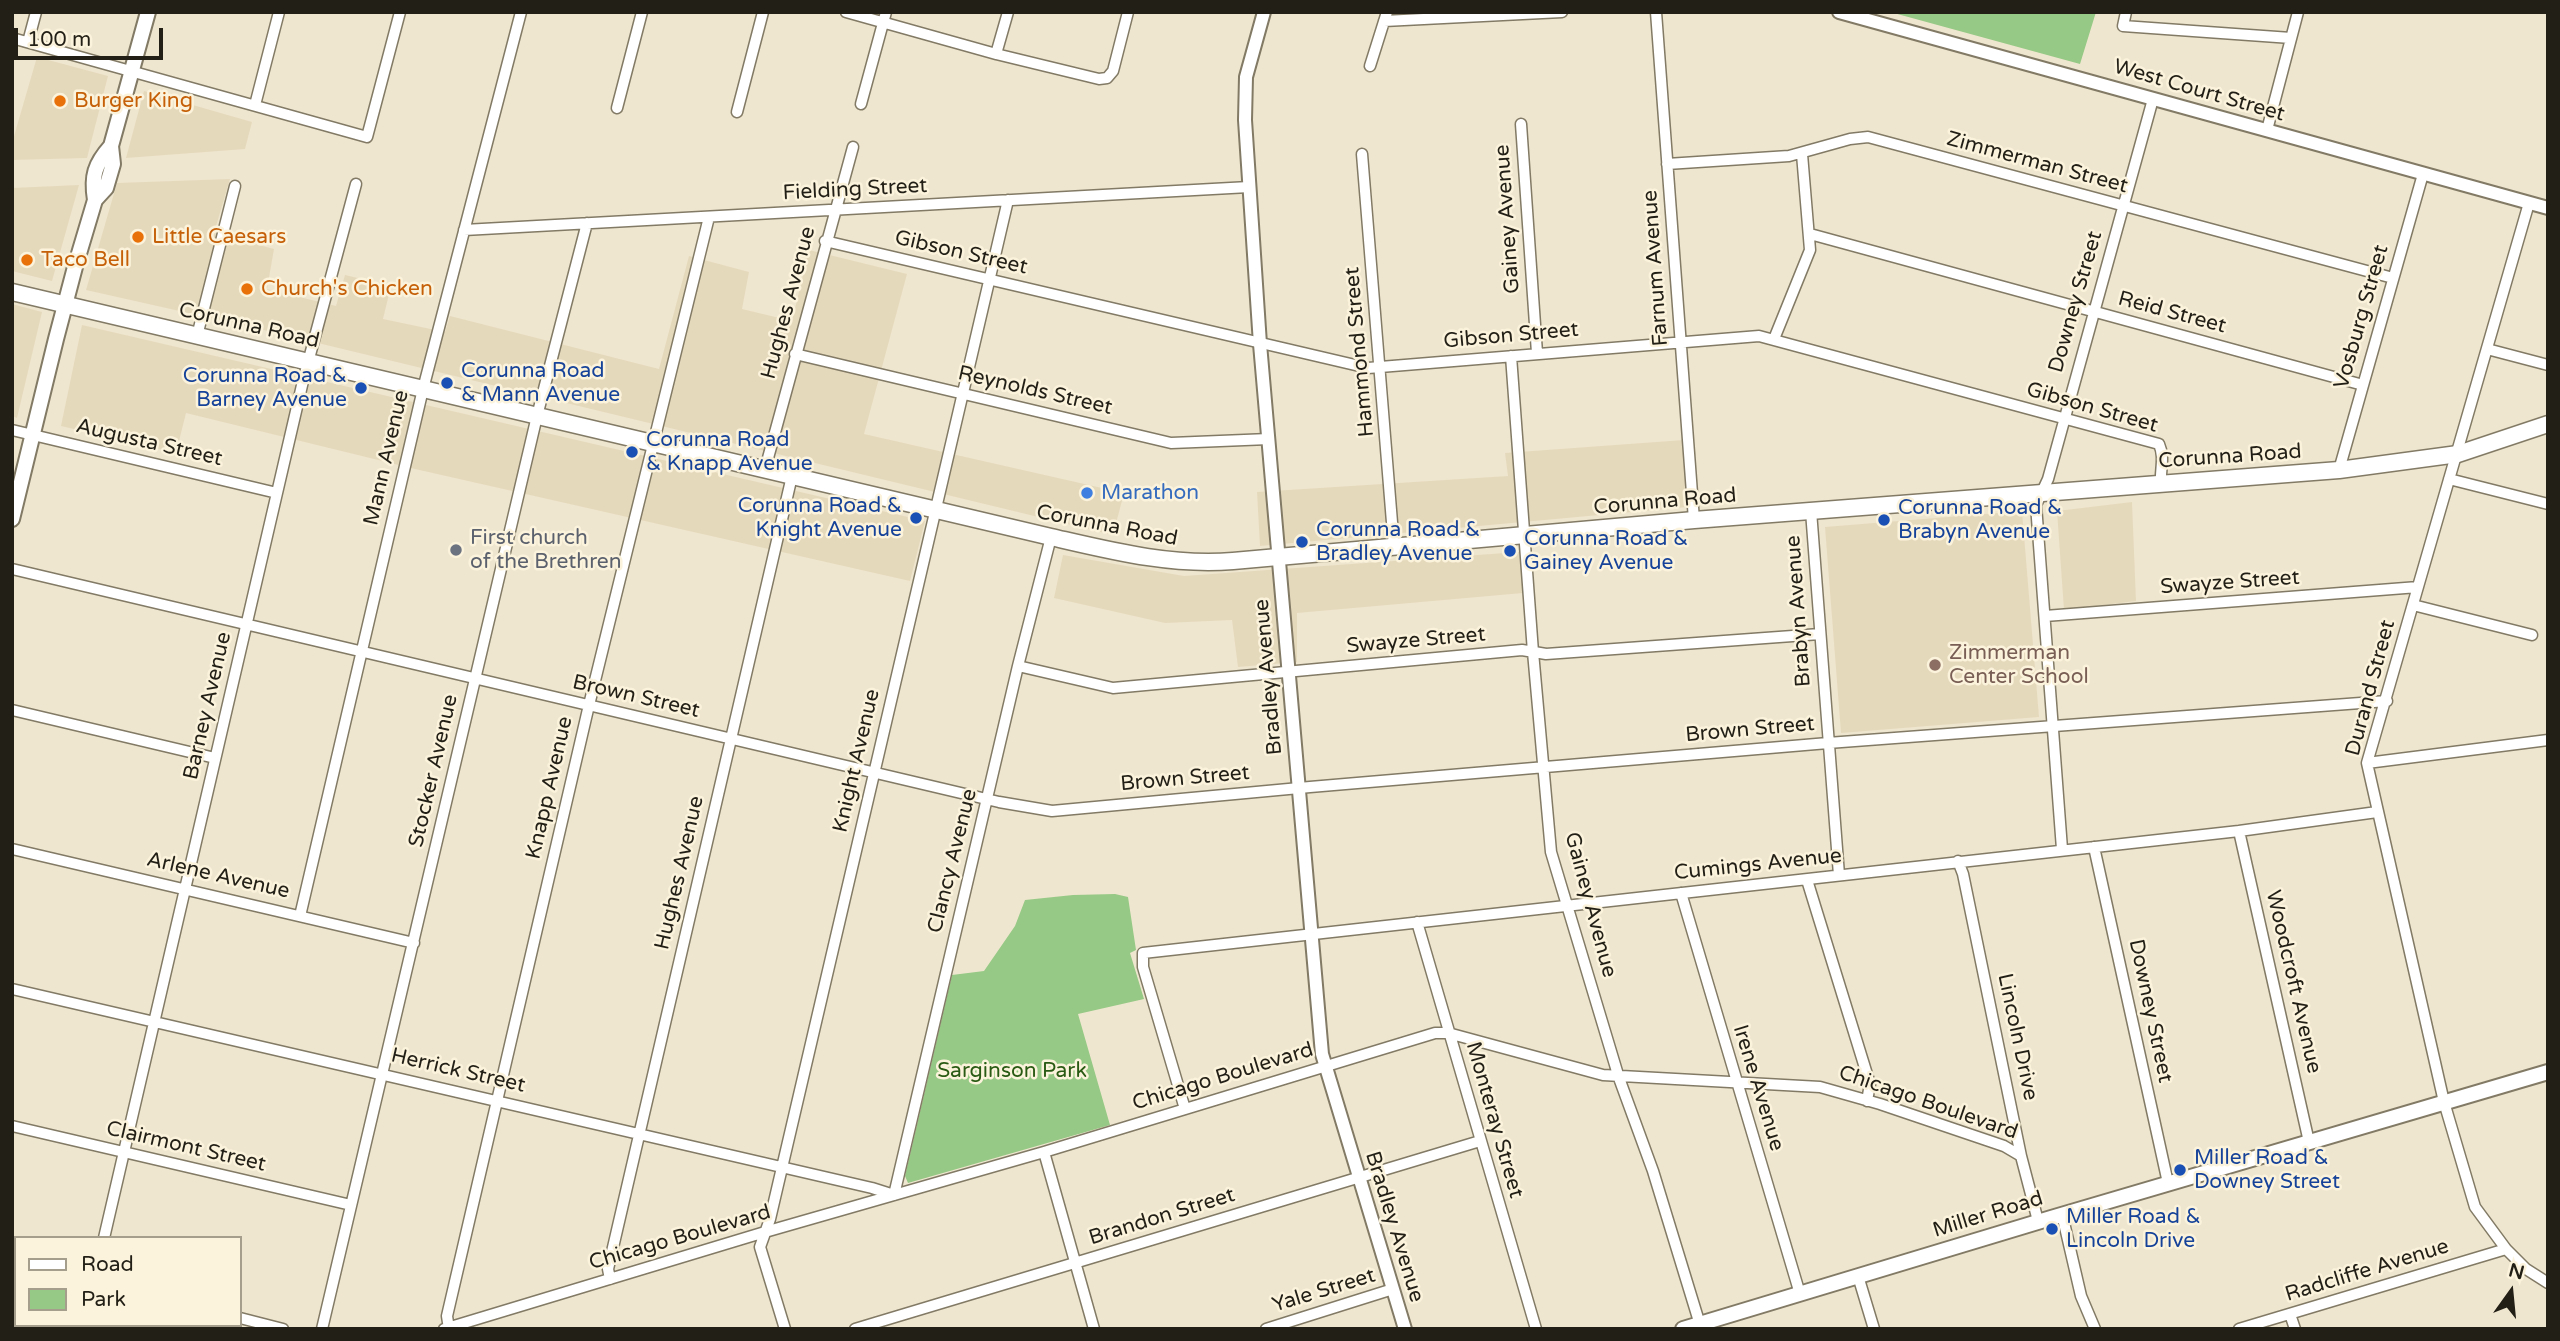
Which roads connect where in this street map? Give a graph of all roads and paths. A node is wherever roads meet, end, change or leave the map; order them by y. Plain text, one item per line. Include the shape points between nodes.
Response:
1 (36, 12) edge
2 (148, 12) edge
3 (279, 12) edge
4 (400, 12) edge
5 (521, 12) edge
6 (642, 12) edge
7 (764, 12) edge
8 (846, 12) edge
9 (1008, 12) edge
10 (1128, 12) edge
11 (1264, 12) edge
12 (1562, 12) edge
13 (1656, 12) edge
14 (1839, 12) edge
15 (2126, 12) edge
16 (2298, 12) edge
17 (1385, 16) edge
18 (885, 17) edge
19 (12, 38) edge
20 (2291, 38) junction
21 (28, 42) junction
22 (996, 54) junction
23 (1370, 66) dead end
24 (133, 72) junction
25 (2154, 99) junction
26 (861, 104) dead end
27 (255, 105) junction
28 (617, 108) dead end
29 (737, 112) dead end
30 (1521, 124) dead end
31 (2267, 130) junction
32 (853, 147) dead end
33 (1802, 153) junction
34 (1362, 154) dead end
35 (1667, 164) junction
36 (2423, 174) junction
37 (356, 184) dead end
38 (235, 186) dead end
39 (1248, 187) junction
40 (1008, 200) junction
41 (2529, 203) junction
42 (2123, 206) junction
43 (2548, 208) edge
44 (834, 210) junction
45 (709, 217) junction
46 (587, 223) junction
47 (464, 230) junction
48 (1810, 234) junction
49 (825, 241) junction
50 (2393, 278) junction
51 (989, 279) junction
52 (12, 292) edge
53 (65, 304) junction
54 (2094, 312) junction
55 (197, 336) junction
56 (1774, 339) junction
57 (1681, 342) junction
58 (1261, 344) junction
59 (2487, 349) junction
60 (1537, 353) junction
61 (796, 354) junction
62 (1511, 356) junction
63 (308, 361) junction
64 (2548, 365) edge
65 (1381, 367) junction
66 (2363, 385) junction
67 (423, 389) junction
68 (961, 394) junction
69 (537, 416) junction
70 (2063, 418) junction
71 (2548, 424) edge
72 (12, 430) edge
73 (33, 435) junction
74 (1269, 439) junction
75 (652, 443) junction
76 (2458, 454) junction
77 (765, 469) junction
78 (2339, 470) junction
79 (792, 476) junction
80 (2449, 480) junction
81 (2161, 483) junction
82 (276, 493) junction
83 (2042, 493) junction
84 (2548, 504) edge
85 (935, 509) junction
86 (1811, 511) junction
87 (12, 519) edge
88 (1694, 520) junction
89 (1526, 536) junction
90 (1051, 537) junction
91 (1394, 547) junction
92 (1279, 557) junction
93 (12, 569) edge
94 (2418, 587) junction
95 (2413, 605) junction
96 (2045, 616) junction
97 (247, 625) junction
98 (1820, 634) junction
99 (2532, 635) dead end
100 (361, 652) junction
101 (1533, 652) junction
102 (1018, 666) junction
103 (1288, 671) junction
104 (475, 678) junction
105 (2387, 701) junction
106 (589, 705) junction
107 (12, 709) edge
108 (2052, 727) junction
109 (731, 739) junction
110 (2548, 740) edge
111 (1828, 743) junction
112 (215, 758) junction
113 (2367, 763) junction
114 (1543, 767) junction
115 (874, 772) junction
116 (1298, 788) junction
117 (988, 799) junction
118 (2377, 812) junction
119 (2239, 831) junction
120 (2094, 847) junction
121 (12, 849) edge
122 (2062, 849) junction
123 (1958, 861) junction
124 (1839, 875) junction
125 (1807, 880) junction
126 (185, 888) junction
127 (1681, 892) junction
128 (1567, 906) junction
129 (300, 916) junction
130 (1417, 922) junction
131 (1311, 934) junction
132 (414, 943) junction
133 (12, 989) edge
134 (155, 1022) junction
135 (1448, 1033) junction
136 (1326, 1066) junction
137 (2548, 1072) edge
138 (382, 1073) junction
139 (1619, 1077) junction
140 (1736, 1084) junction
141 (497, 1100) junction
142 (1867, 1101) junction
143 (2444, 1102) junction
144 (1185, 1109) junction
145 (12, 1126) edge
146 (639, 1134) junction
147 (1480, 1141) junction
148 (2309, 1142) junction
149 (124, 1152) junction
150 (1044, 1152) junction
151 (2021, 1156) junction
152 (782, 1167) junction
153 (1359, 1177) junction
154 (2168, 1183) junction
155 (894, 1195) junction
156 (351, 1205) junction
157 (2062, 1214) junction
158 (2038, 1222) junction
159 (765, 1232) junction
160 (104, 1236) edge
161 (2505, 1249) junction
162 (1075, 1264) junction
163 (1858, 1276) junction
164 (610, 1279) junction
165 (2548, 1283) edge
166 (1393, 1289) junction
167 (1800, 1294) junction
168 (2290, 1314) junction
169 (242, 1319) edge
170 (1700, 1326) edge
171 (447, 1328) edge
172 (283, 1329) edge
173 (322, 1329) edge
174 (785, 1329) edge
175 (855, 1329) edge
176 (1094, 1329) edge
177 (1266, 1329) edge
178 (1405, 1329) edge
179 (1536, 1329) edge
180 (1683, 1329) edge
181 (1874, 1329) edge
182 (2095, 1329) edge
183 (2239, 1329) edge
184 (2295, 1329) edge

1 - 21 street
2 - 24 main road
3 - 27 street
4 - 27 street via 368,137
5 - 47 street, Mann Avenue
6 - 28 street
7 - 29 street
8 - 18 street
9 - 22 street
10 - 22 street via 1113,71 1107,78
11 - 39 street, Bradley Avenue via 1246,77
12 - 17 street
13 - 35 street, Farnum Avenue
14 - 25 street, West Court Street
15 - 20 street via 2123,26
16 - 20 street
17 - 23 street
18 - 22 street
18 - 26 street
19 - 21 street
20 - 31 street
21 - 24 street
24 - 27 street
24 - 53 main road via 111,146 113,164 106,188 95,200
25 - 31 street, West Court Street
25 - 42 street, Downey Street
30 - 60 street, Gainey Avenue
31 - 36 street, West Court Street
32 - 44 street, Hughes Avenue
33 - 35 street, Zimmerman Street
33 - 42 street, Zimmerman Street via 1868,137
33 - 48 street
34 - 65 street, Hammond Street
35 - 57 street, Farnum Avenue
36 - 41 street, West Court Street
36 - 50 street, Vosburg Street
37 - 63 street, Barney Avenue
38 - 55 street
39 - 40 street, Fielding Street
39 - 58 street, Bradley Avenue
40 - 44 street, Fielding Street
40 - 51 street, Knight Avenue
41 - 43 street, West Court Street
41 - 59 street, Durand Street
42 - 50 street, Zimmerman Street
42 - 54 street, Downey Street
44 - 45 street, Fielding Street
44 - 49 street, Hughes Avenue
45 - 46 street, Fielding Street
45 - 75 street, Knapp Avenue
46 - 47 street, Fielding Street
46 - 69 street, Stocker Avenue
47 - 67 street, Mann Avenue
48 - 54 street, Reid Street
48 - 56 street via 1810,250
49 - 51 street, Gibson Street
49 - 61 street, Hughes Avenue
50 - 66 street, Vosburg Street
51 - 58 street, Gibson Street
51 - 68 street, Knight Avenue
52 - 53 main road, Corunna Road
53 - 55 main road, Corunna Road
53 - 73 main road
54 - 66 street, Reid Street
54 - 70 street, Downey Street
55 - 63 main road, Corunna Road
56 - 57 street, Gibson Street
56 - 70 street, Gibson Street
57 - 60 street, Gibson Street
57 - 88 street, Farnum Avenue
58 - 65 street, Gibson Street
58 - 74 street, Bradley Avenue
59 - 64 street
59 - 76 street, Durand Street
60 - 62 street, Gibson Street
61 - 68 street, Reynolds Street
61 - 77 street, Hughes Avenue
62 - 65 street, Gibson Street
62 - 89 street, Gainey Avenue
63 - 67 main road, Corunna Road
63 - 82 street, Barney Avenue
65 - 91 street, Hammond Street
66 - 78 street, Vosburg Street
67 - 69 main road, Corunna Road
67 - 100 street, Mann Avenue
68 - 74 street, Reynolds Street via 1171,443
68 - 85 street, Knight Avenue
69 - 75 main road, Corunna Road
69 - 104 street, Stocker Avenue
70 - 81 street, Gibson Street via 2159,444 2164,455
70 - 83 street, Downey Street
71 - 76 main road, Corunna Road
72 - 73 street, Augusta Street
73 - 82 street, Augusta Street
73 - 87 main road
74 - 92 street, Bradley Avenue
75 - 77 main road, Corunna Road
75 - 106 street, Knapp Avenue
76 - 78 main road, Corunna Road
76 - 80 street, Durand Street
77 - 79 main road, Corunna Road
78 - 81 main road, Corunna Road
79 - 85 main road, Corunna Road
79 - 109 street, Hughes Avenue
80 - 84 street
80 - 94 street, Durand Street
81 - 83 main road, Corunna Road
82 - 97 street, Barney Avenue
83 - 86 main road, Corunna Road
83 - 96 street, Downey Street via 2036,505
85 - 90 main road, Corunna Road
85 - 115 street, Knight Avenue
86 - 88 main road, Corunna Road
86 - 98 street, Brabyn Avenue
88 - 89 main road, Corunna Road
89 - 91 main road, Corunna Road
89 - 101 street, Gainey Avenue
90 - 92 main road, Corunna Road via 1162,561 1210,563
90 - 102 street, Clancy Avenue
91 - 92 main road, Corunna Road
92 - 103 street, Bradley Avenue
93 - 97 street, Brown Street
94 - 95 street, Durand Street
94 - 96 street, Swayze Street
95 - 99 street
95 - 105 street, Durand Street
96 - 108 street, Downey Street
97 - 100 street, Brown Street
97 - 112 street, Barney Avenue
98 - 101 street, Swayze Street
98 - 111 street, Brabyn Avenue
100 - 104 street, Brown Street
100 - 129 street, Mann Avenue
101 - 103 street, Swayze Street
101 - 114 street, Gainey Avenue
102 - 103 street, Swayze Street via 1113,688
102 - 117 street, Clancy Avenue
103 - 116 street, Bradley Avenue
104 - 106 street, Brown Street
104 - 132 street, Stocker Avenue
105 - 108 street, Brown Street
105 - 113 street, Durand Street
106 - 109 street, Brown Street
106 - 141 street, Knapp Avenue
107 - 112 street
108 - 111 street, Brown Street
108 - 122 street, Downey Street
109 - 115 street, Brown Street
109 - 146 street, Hughes Avenue
110 - 113 street
111 - 114 street, Brown Street
111 - 124 street, Brabyn Avenue
112 - 126 street, Barney Avenue
113 - 118 street, Durand Street
114 - 116 street, Brown Street
114 - 128 street, Gainey Avenue via 1551,852
115 - 117 street, Brown Street
115 - 152 street, Knight Avenue
116 - 117 street, Brown Street via 1052,811
116 - 131 street, Bradley Avenue
117 - 155 street, Clancy Avenue
118 - 119 street, Cumings Avenue
118 - 143 street, Durand Street
119 - 120 street, Cumings Avenue
119 - 148 street, Woodcroft Avenue
120 - 122 street, Cumings Avenue
120 - 154 street, Downey Street
121 - 126 street, Arlene Avenue
122 - 123 street, Cumings Avenue
123 - 124 street, Cumings Avenue
123 - 151 street, Lincoln Drive
124 - 125 street, Cumings Avenue
125 - 127 street, Cumings Avenue
125 - 142 street via 1870,1084
126 - 129 street, Arlene Avenue
126 - 134 street, Barney Avenue
127 - 128 street, Cumings Avenue
127 - 140 street, Irene Avenue
128 - 130 street, Cumings Avenue
128 - 139 street, Gainey Avenue
129 - 132 street, Arlene Avenue
130 - 131 street, Cumings Avenue
130 - 135 street, Monteray Street
131 - 136 street, Bradley Avenue
131 - 144 street, Cumings Avenue via 1143,953 1143,967
132 - 138 street, Stocker Avenue
133 - 134 street, Herrick Street
134 - 138 street, Herrick Street
134 - 149 street, Barney Avenue
135 - 136 street, Chicago Boulevard via 1435,1032
135 - 139 street, Chicago Boulevard
135 - 147 street, Monteray Street
136 - 144 street, Chicago Boulevard
136 - 153 street, Bradley Avenue
137 - 143 main road, Miller Road
138 - 141 street, Herrick Street
138 - 156 street, Stocker Avenue
139 - 140 street, Chicago Boulevard
139 - 170 street, Gainey Avenue
140 - 142 street, Chicago Boulevard via 1821,1087
140 - 167 street, Irene Avenue
141 - 146 street, Herrick Street
141 - 171 street, Knapp Avenue
142 - 151 street, Chicago Boulevard via 2004,1146
143 - 148 main road, Miller Road
143 - 161 street, Durand Street via 2475,1207
144 - 150 street, Chicago Boulevard
145 - 149 street, Clairmont Street
146 - 152 street, Herrick Street
146 - 164 street, Hughes Avenue via 608,1269
147 - 153 street, Brandon Street
147 - 179 street, Monteray Street
148 - 154 main road, Miller Road
149 - 156 street, Clairmont Street
149 - 160 street, Barney Avenue
150 - 155 street, Chicago Boulevard
150 - 162 street
151 - 158 street, Lincoln Drive
152 - 155 street, Herrick Street
152 - 159 street, Knight Avenue
153 - 162 street, Brandon Street
153 - 166 street, Bradley Avenue
154 - 157 main road, Miller Road
155 - 159 street, Chicago Boulevard
156 - 173 street, Stocker Avenue
157 - 158 main road, Miller Road
157 - 182 street via 2081,1296
158 - 163 main road, Miller Road
159 - 164 street, Chicago Boulevard
159 - 174 street, Knight Avenue via 760,1247
161 - 165 street, Durand Street
161 - 168 street, Radcliffe Avenue
162 - 175 street, Brandon Street
162 - 176 street
163 - 167 main road, Miller Road
163 - 181 street
164 - 171 street, Chicago Boulevard
166 - 177 street, Yale Street
166 - 178 street, Bradley Avenue
167 - 170 main road, Miller Road
168 - 183 street, Radcliffe Avenue
168 - 184 street
169 - 172 street
170 - 180 main road, Miller Road

